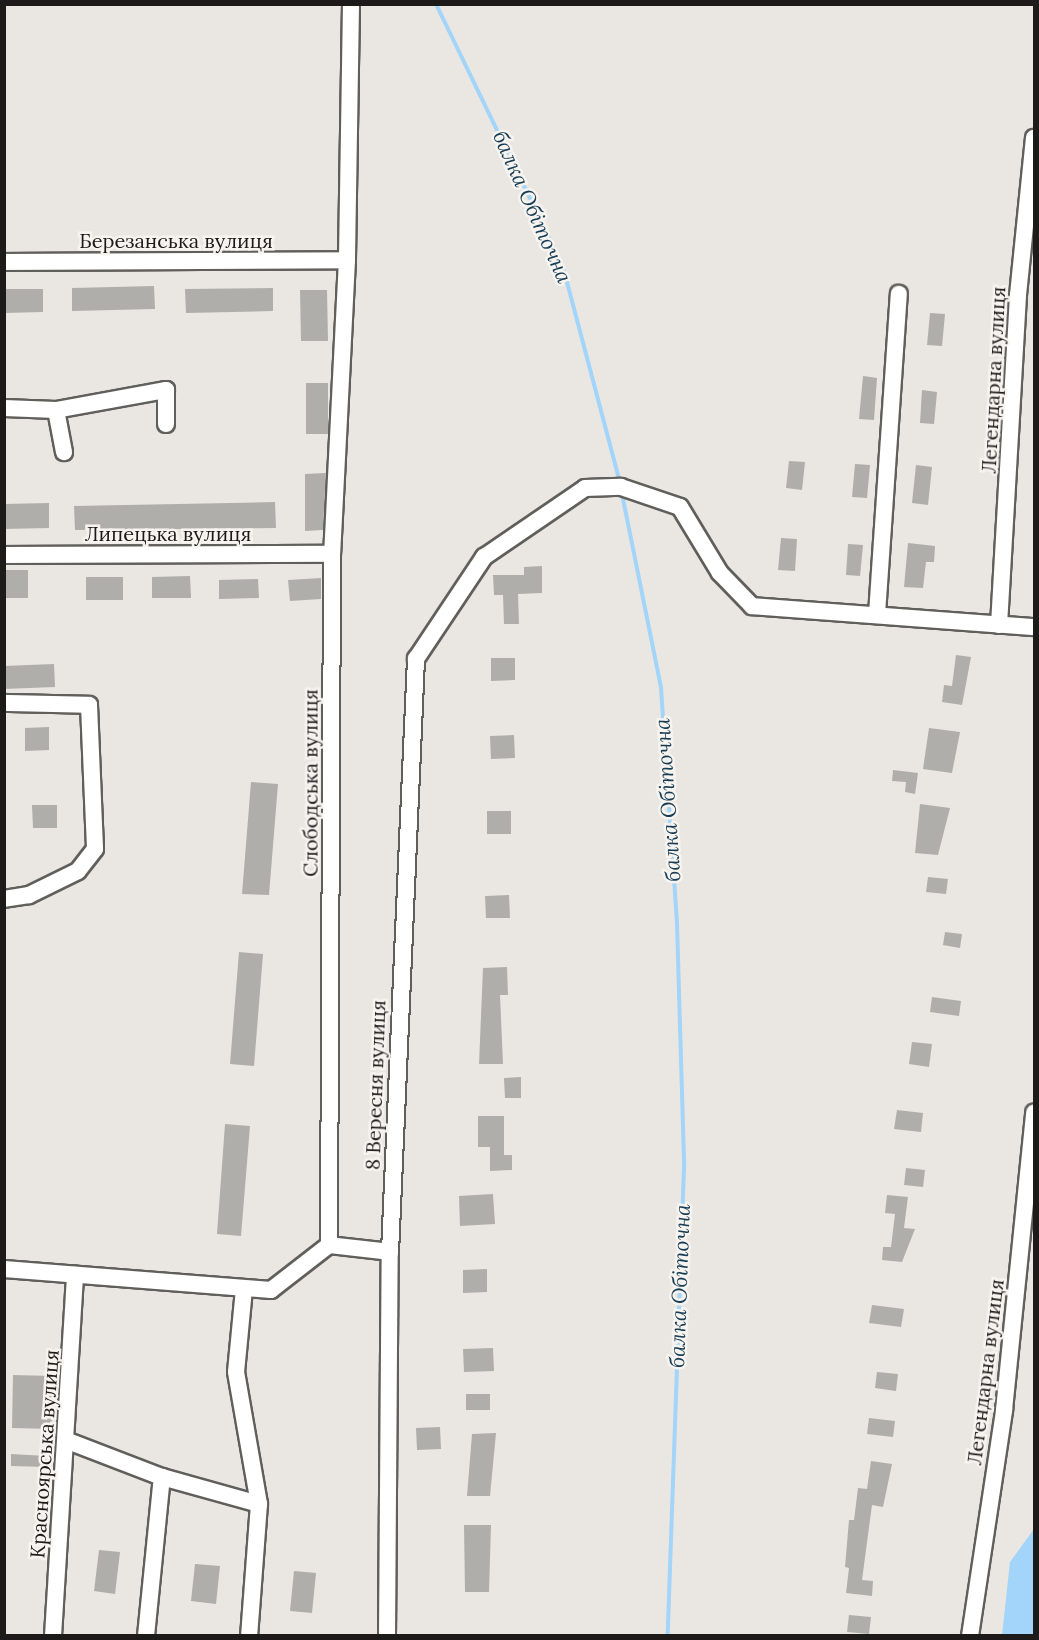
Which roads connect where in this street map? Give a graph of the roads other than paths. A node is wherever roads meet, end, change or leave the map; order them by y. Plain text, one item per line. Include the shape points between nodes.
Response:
1 (351, 4) edge
2 (1035, 138) edge
3 (347, 260) junction
4 (4, 262) edge
5 (899, 294) dead end
6 (4, 408) edge
7 (56, 410) junction
8 (166, 424) dead end
9 (64, 452) dead end
10 (332, 554) junction
11 (4, 555) edge
12 (877, 614) junction
13 (999, 625) junction
14 (1035, 627) edge
15 (4, 703) edge
16 (4, 899) edge
17 (1035, 1113) edge
18 (329, 1245) junction
19 (390, 1252) junction
20 (4, 1269) edge
21 (75, 1275) junction
22 (244, 1289) junction
23 (68, 1441) junction
24 (162, 1477) junction
25 (259, 1504) junction
26 (53, 1635) edge
27 (146, 1635) edge
28 (249, 1635) edge
29 (387, 1635) edge
30 (970, 1635) edge

1 - 3 street, Слободська вулиця
2 - 13 street, Легендарна вулиця via 1018,295
3 - 4 street, Березанська вулиця
3 - 10 street, Слободська вулиця
5 - 12 street
6 - 7 street
7 - 8 street via 166,390
7 - 9 street
10 - 11 street, Липецька вулиця
10 - 18 street, Слободська вулиця
12 - 13 street
12 - 19 street, 8 Вересня вулиця via 752,606 720,573 680,507 621,487 585,488 484,557 416,658
13 - 14 street
15 - 16 street via 89,705 95,849 78,871 29,895
17 - 30 street, Легендарна вулиця via 1004,1410
18 - 19 street
18 - 22 street via 272,1290
19 - 29 street, 8 Вересня вулиця
20 - 21 street
21 - 22 street
21 - 23 street, Красноярська вулиця
22 - 25 street via 236,1372
23 - 24 street
23 - 26 street, Красноярська вулиця
24 - 25 street
24 - 27 street
25 - 28 street

